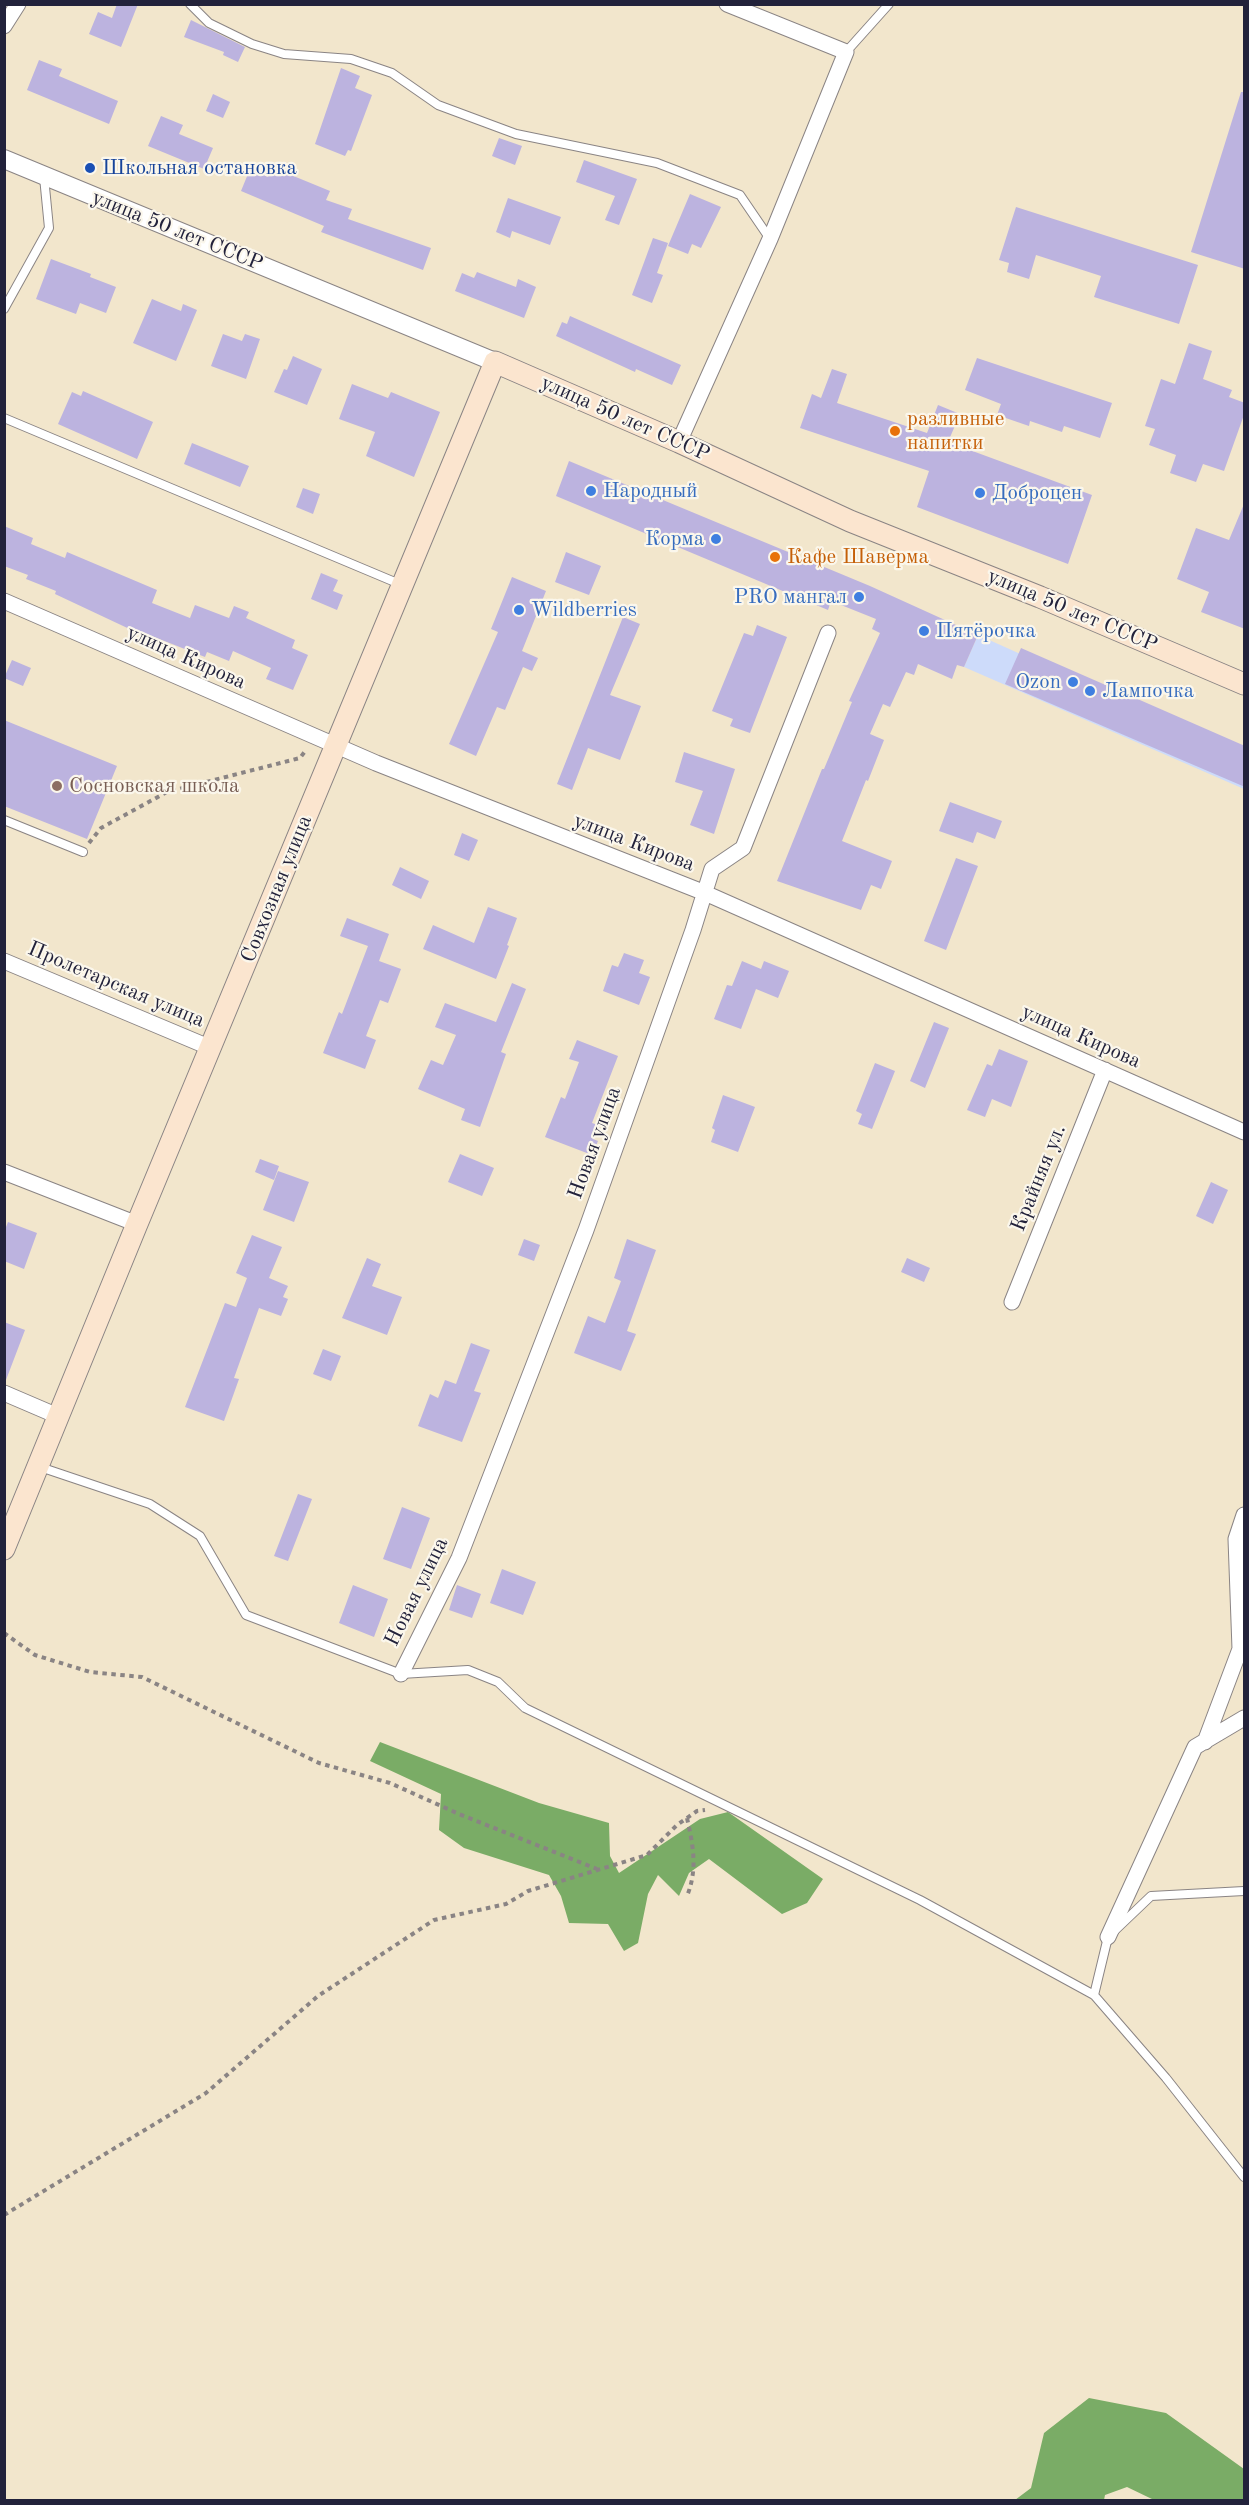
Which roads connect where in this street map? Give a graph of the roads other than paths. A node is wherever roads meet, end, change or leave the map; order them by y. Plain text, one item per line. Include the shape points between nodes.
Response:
1 (18, 4) edge
2 (190, 4) edge
3 (727, 4) edge
4 (889, 4) edge
5 (4, 26) edge
6 (846, 52) junction
7 (4, 159) edge
8 (45, 177) junction
9 (770, 239) junction
10 (4, 309) edge
11 (495, 362) junction
12 (4, 418) edge
13 (679, 442) junction
14 (403, 585) junction
15 (4, 601) edge
16 (828, 633) dead end
17 (1245, 684) edge
18 (326, 742) junction
19 (4, 820) edge
20 (83, 852) road end
21 (705, 893) junction
22 (4, 961) edge
23 (211, 1048) junction
24 (1105, 1070) junction
25 (1245, 1132) edge
26 (4, 1172) edge
27 (137, 1224) junction
28 (1012, 1302) dead end
29 (4, 1393) edge
30 (60, 1417) junction
31 (39, 1467) junction
32 (1245, 1515) edge
33 (4, 1549) edge
34 (400, 1674) junction
35 (1245, 1718) edge
36 (1205, 1742) junction
37 (1245, 1891) edge
38 (1108, 1937) junction
39 (1094, 1995) junction
40 (1245, 2177) edge

1 - 5 street
2 - 9 lane via 209,23 252,44 284,54 351,59 392,73 438,105 516,134 657,163 740,195
3 - 6 street
4 - 6 lane
6 - 9 street
7 - 8 street, улица 50 лет СССР
8 - 10 lane via 49,228
8 - 11 street, улица 50 лет СССР
9 - 13 street
11 - 13 main road, улица 50 лет СССР
11 - 14 main road, Совхозная улица
12 - 14 lane
13 - 17 main road, улица 50 лет СССР via 850,521
14 - 18 main road, Совхозная улица
15 - 18 street, улица Кирова
16 - 21 street, Новая улица via 743,848 712,869
18 - 21 street, улица Кирова
18 - 23 main road, Совхозная улица
19 - 20 lane
21 - 24 street, улица Кирова
21 - 34 street, Новая улица via 586,1230 463,1547
22 - 23 street, Пролетарская улица
23 - 27 main road, Совхозная улица
24 - 25 street, улица Кирова
24 - 28 street, Крайняя ул.
26 - 27 street
27 - 30 main road, Совхозная улица
29 - 30 street
30 - 31 main road, Совхозная улица
31 - 33 main road, Совхозная улица
31 - 34 lane via 150,1504 200,1536 246,1615
32 - 36 street via 1236,1539 1240,1649
34 - 39 lane via 468,1670 498,1682 525,1708 920,1900
35 - 36 street
36 - 38 street via 1195,1747
37 - 38 lane via 1151,1896
38 - 39 lane
39 - 40 lane

